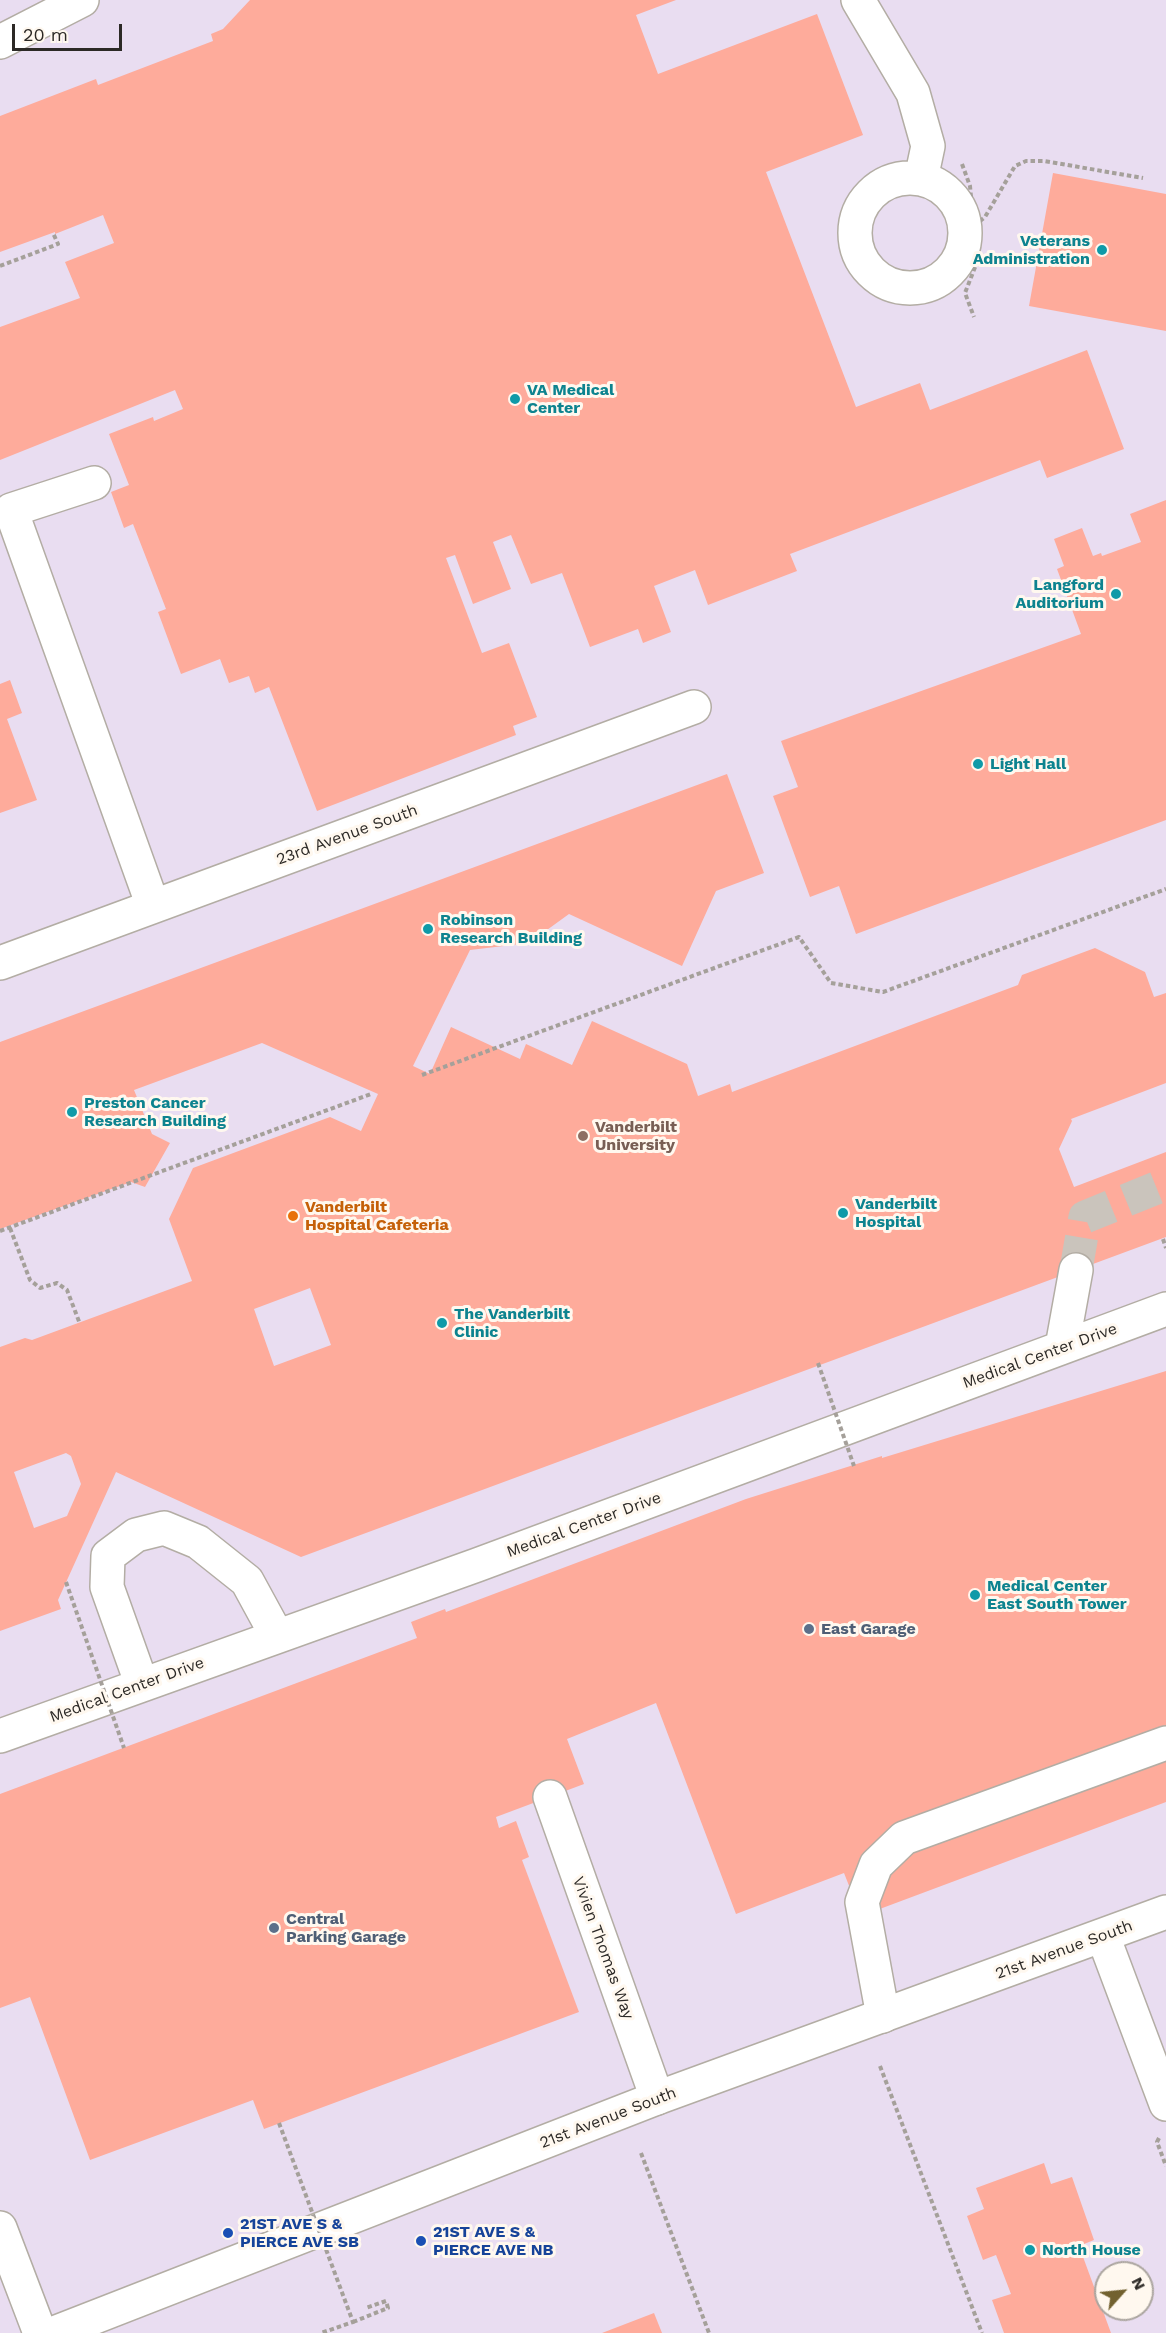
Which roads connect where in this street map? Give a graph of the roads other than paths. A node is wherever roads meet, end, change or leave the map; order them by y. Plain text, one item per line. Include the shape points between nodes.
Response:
1 (82, 0) edge
2 (858, 0) edge
3 (0, 42) edge
4 (921, 179) dead end
5 (94, 483) dead end
6 (694, 707) dead end
7 (153, 906) junction
8 (0, 963) edge
9 (1076, 1270) tunnel mouth
10 (1166, 1309) edge
11 (1062, 1347) junction
12 (277, 1636) junction
13 (142, 1685) junction
14 (0, 1736) edge
15 (1166, 1743) edge
16 (550, 1797) dead end
17 (1166, 1912) edge
18 (1103, 1936) junction
19 (883, 2016) junction
20 (657, 2098) junction
21 (1164, 2118) edge
22 (0, 2228) edge
23 (40, 2333) edge
24 (54, 2333) edge

1 - 3 street
2 - 4 street via 913,93 928,146
5 - 7 street via 11,510
6 - 7 street, 23rd Avenue South
7 - 8 street, 23rd Avenue South
9 - 11 street
10 - 11 street, Medical Center Drive
11 - 12 street, Medical Center Drive
12 - 13 street, Medical Center Drive
12 - 13 street via 247,1581 198,1542 164,1528 136,1535 108,1556 107,1587
13 - 14 street, Medical Center Drive
15 - 19 street via 904,1838 876,1865 862,1902
16 - 20 street, Vivien Thomas Way
17 - 18 street, 21st Avenue South
18 - 19 street, 21st Avenue South
18 - 21 street
19 - 20 street, 21st Avenue South
20 - 24 street, 21st Avenue South
22 - 23 street

